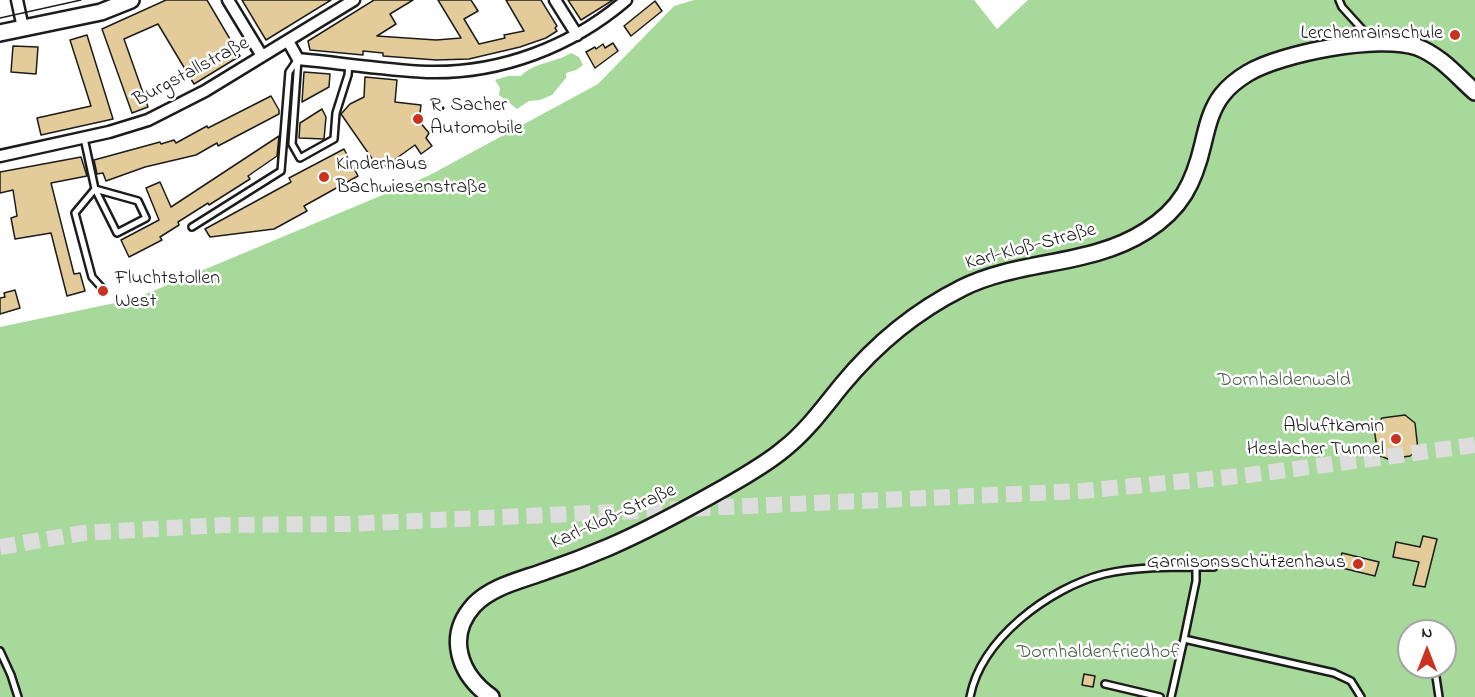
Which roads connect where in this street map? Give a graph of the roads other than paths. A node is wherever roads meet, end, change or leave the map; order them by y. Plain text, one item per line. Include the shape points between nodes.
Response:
1 (17, 0) edge
2 (131, 0) edge
3 (228, 0) edge
4 (354, 0) edge
5 (555, 0) edge
6 (626, 0) edge
7 (1339, 0) edge
8 (23, 28) junction
9 (0, 33) edge
10 (577, 35) junction
11 (288, 41) junction
12 (1367, 43) junction
13 (262, 56) junction
14 (298, 60) junction
15 (349, 64) junction
16 (1475, 92) edge
17 (84, 138) junction
18 (0, 156) edge
19 (94, 189) junction
20 (192, 227) dead end
21 (102, 288) dead end
22 (1196, 567) junction
23 (1214, 567) dead end
24 (1184, 639) junction
25 (0, 651) edge
26 (1436, 679) edge
27 (1105, 684) dead end
28 (18, 697) edge
29 (490, 697) edge
30 (970, 697) edge
31 (1160, 697) edge
32 (1171, 697) edge
33 (1361, 697) edge
34 (1439, 697) edge

1 - 8 street
2 - 8 main road via 101,12
3 - 13 street
4 - 11 street, Burgstallstraße
5 - 10 street
6 - 10 street
7 - 12 lane via 1362,29
8 - 9 main road
10 - 15 street via 528,57 477,68 426,72
11 - 13 street, Burgstallstraße
11 - 14 street
12 - 16 main road, Karl-Kloß-Straße via 1417,47 1442,61
12 - 29 main road, Karl-Kloß-Straße via 1279,61 1233,82 1212,113 1187,191 1170,213 1144,232 1116,247 1005,272 954,292 918,314 862,362 804,431 768,462 671,518 483,597 463,623 459,653 466,674
13 - 17 street, Burgstallstraße via 157,116
14 - 15 street
14 - 15 lane via 292,144 300,158 334,139 336,112
14 - 20 lane via 289,72 281,171
17 - 18 street, Burgstallstraße
17 - 19 lane
19 - 19 lane via 117,233 146,218 138,201
19 - 21 lane via 75,213 92,277
22 - 23 lane
22 - 24 lane
22 - 30 lane via 1102,575 1079,582 1047,600 996,642 982,663
24 - 32 lane
24 - 33 lane via 1334,673 1351,681
25 - 28 lane
26 - 34 lane
27 - 31 lane

